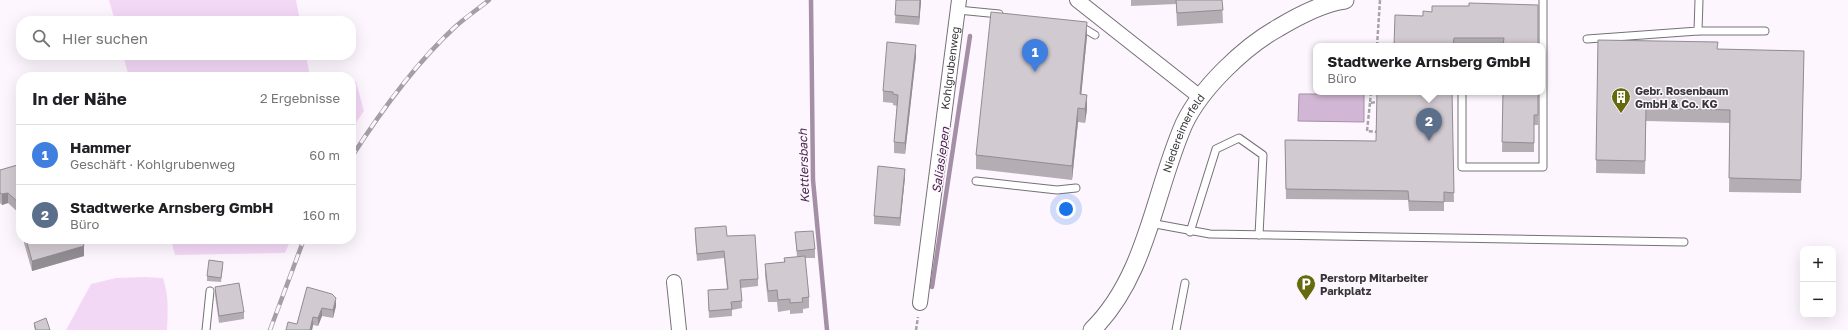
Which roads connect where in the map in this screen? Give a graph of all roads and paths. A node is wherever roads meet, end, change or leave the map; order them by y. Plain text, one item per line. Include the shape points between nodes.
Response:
1 (1077, 0) edge
2 (1345, 0) edge
3 (1380, 0) edge
4 (1543, 0) edge
5 (1699, 0) edge
6 (958, 5) edge
7 (1010, 15) edge
8 (1070, 21) edge
9 (1765, 31) dead end
10 (1698, 32) junction
11 (1095, 35) dead end
12 (1587, 39) dead end
13 (1377, 43) edge
14 (1543, 43) edge
15 (1371, 95) edge
16 (1462, 95) edge
17 (1543, 95) edge
18 (1200, 97) junction
19 (1378, 102) edge
20 (1370, 103) junction
21 (1380, 132) edge
22 (976, 181) dead end
23 (1076, 188) dead end
24 (1150, 223) junction
25 (1190, 232) junction
26 (1259, 235) junction
27 (1684, 242) dead end
28 (674, 282) dead end
29 (1185, 283) dead end
30 (210, 291) dead end
31 (920, 303) dead end
32 (206, 330) edge
33 (679, 330) edge
34 (1092, 330) edge
35 (1176, 330) edge

1 - 18 street
2 - 18 street, Niedereimerfeld via 1298,17 1261,37
3 - 13 path
4 - 14 lane
5 - 10 lane
6 - 7 lane
6 - 31 street, Kohlgrubenweg
8 - 11 lane
9 - 10 lane
10 - 12 lane
15 - 20 path
16 - 17 lane via 1462,167 1543,167
18 - 24 street, Niedereimerfeld via 1185,124
19 - 20 path
20 - 21 path via 1367,131
22 - 23 lane via 1057,190
24 - 25 lane
24 - 34 street, Niedereimerfeld via 1119,299
25 - 26 lane
25 - 26 lane via 1216,149 1239,138 1263,155
26 - 27 lane
28 - 33 street
29 - 35 lane
30 - 32 lane

